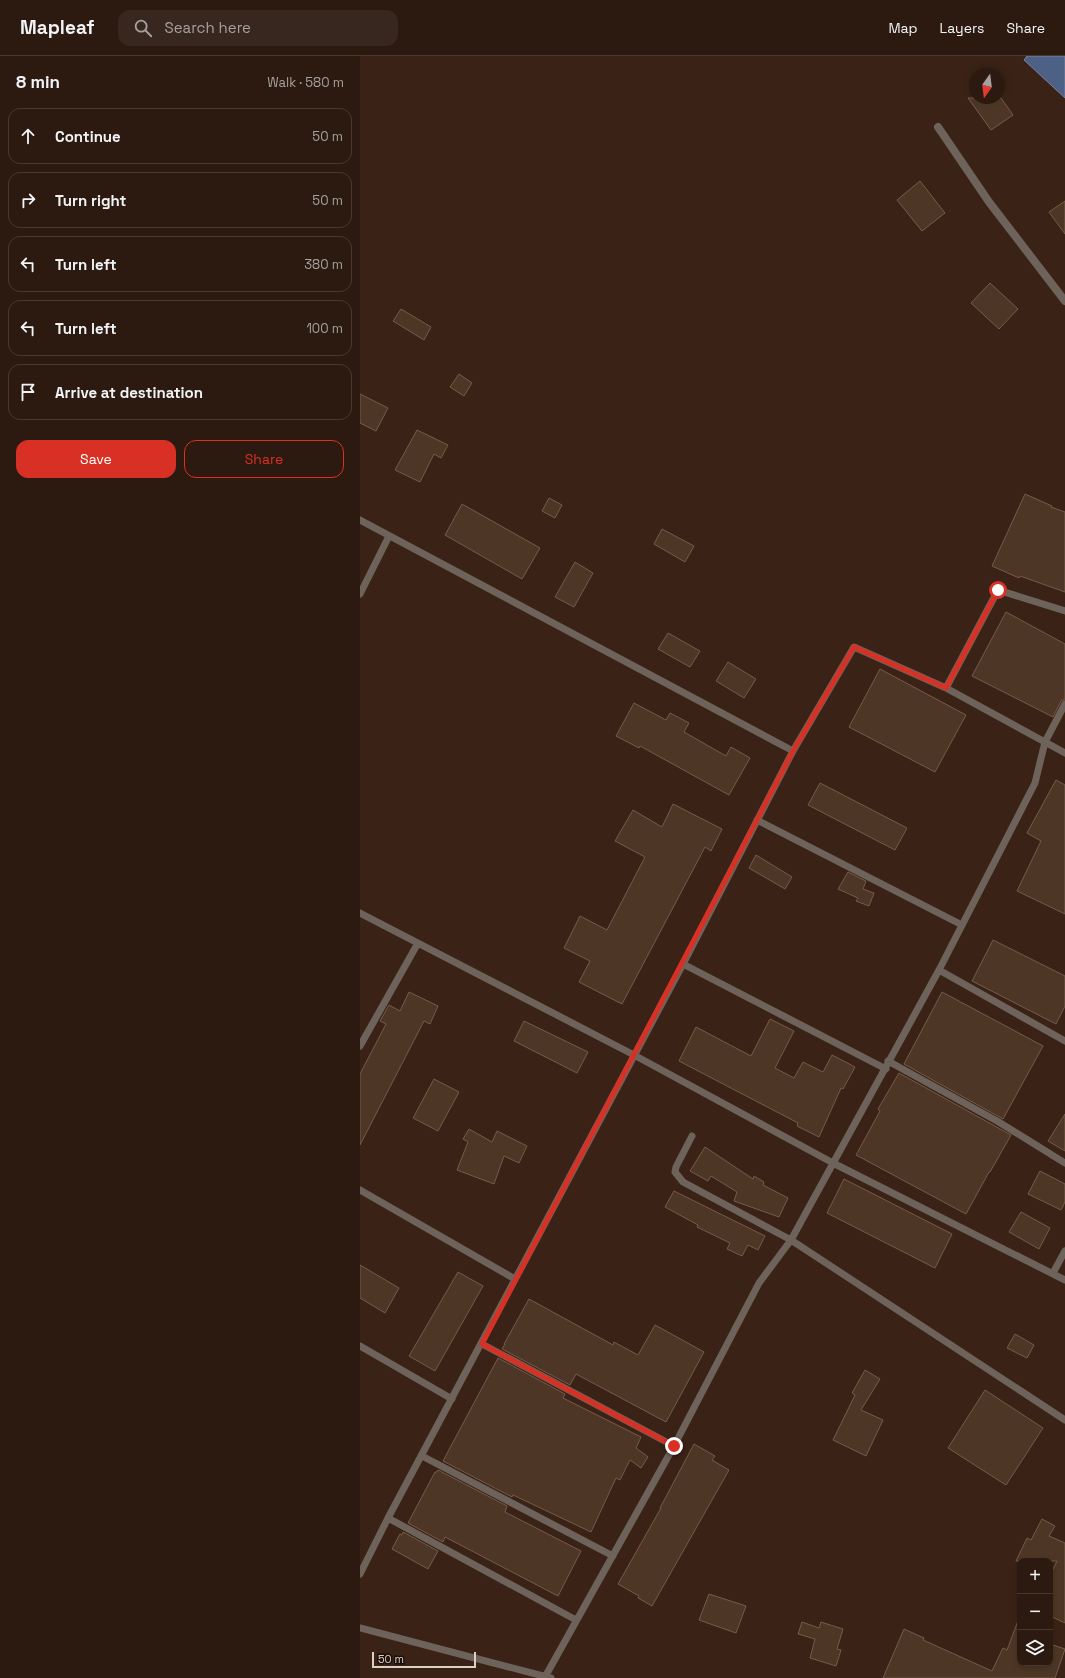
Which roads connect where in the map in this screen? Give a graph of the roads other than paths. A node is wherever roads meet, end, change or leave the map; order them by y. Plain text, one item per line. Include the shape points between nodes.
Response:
1 (938, 127) dead end
2 (1065, 301) edge
3 (360, 520) edge
4 (389, 536) junction
5 (360, 594) edge
6 (1065, 612) edge
7 (946, 688) junction
8 (1065, 704) edge
9 (1045, 742) junction
10 (793, 751) junction
11 (1065, 753) edge
12 (756, 820) junction
13 (360, 913) edge
14 (962, 925) junction
15 (418, 943) junction
16 (683, 964) junction
17 (939, 970) junction
18 (1065, 1041) edge
19 (360, 1046) edge
20 (634, 1055) junction
21 (888, 1061) junction
22 (886, 1069) junction
23 (692, 1136) dead end
24 (833, 1163) junction
25 (1065, 1163) edge
26 (360, 1190) edge
27 (791, 1240) junction
28 (1065, 1251) edge
29 (1053, 1273) junction
30 (515, 1279) junction
31 (1065, 1280) edge
32 (482, 1344) junction
33 (360, 1346) edge
34 (452, 1399) junction
35 (1065, 1420) edge
36 (674, 1446) junction
37 (422, 1456) junction
38 (388, 1518) junction
39 (613, 1556) junction
40 (360, 1574) edge
41 (576, 1620) junction
42 (360, 1628) edge
43 (548, 1677) edge

1 - 2 street via 990,202
3 - 4 lane
4 - 5 lane
4 - 10 lane
6 - 7 lane via 998,590
7 - 9 lane
7 - 10 lane via 854,647
8 - 9 lane
9 - 11 lane
9 - 14 lane via 1035,783
10 - 12 lane
12 - 14 lane
12 - 16 lane
13 - 15 lane
14 - 17 lane
15 - 19 lane
15 - 20 lane
16 - 20 lane
16 - 22 lane
17 - 18 lane
17 - 21 lane
20 - 24 lane
20 - 30 lane
21 - 22 lane
21 - 25 lane
22 - 24 lane
23 - 27 lane via 676,1167 678,1177
24 - 27 lane
24 - 29 lane
26 - 30 lane
27 - 35 lane
27 - 36 lane via 759,1283
28 - 29 lane
29 - 31 lane
30 - 32 lane
32 - 34 lane
32 - 36 lane
33 - 34 lane
34 - 37 lane
36 - 39 lane
37 - 38 lane
37 - 39 lane
38 - 40 lane
38 - 41 lane
39 - 41 lane
41 - 43 lane
42 - 43 lane

